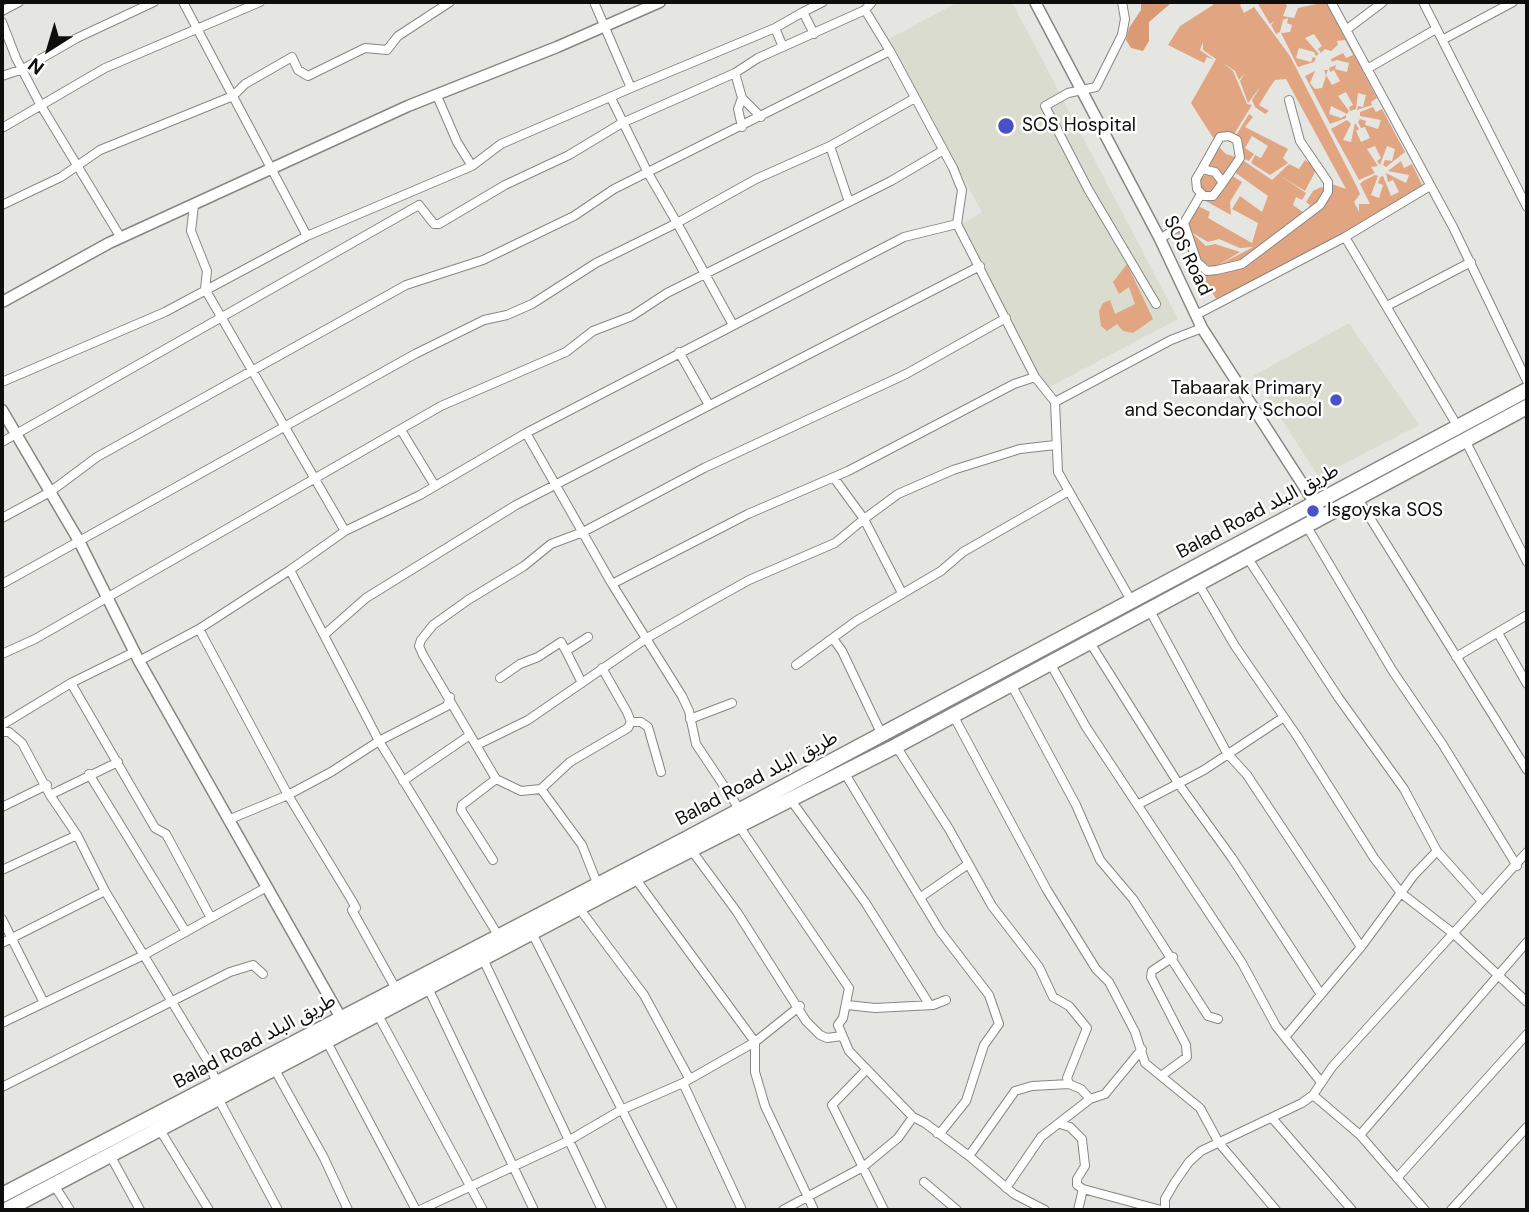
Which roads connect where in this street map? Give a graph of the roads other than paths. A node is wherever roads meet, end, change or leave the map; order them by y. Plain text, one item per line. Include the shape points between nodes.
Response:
1 (19, 2) edge
2 (154, 2) edge
3 (183, 2) edge
4 (260, 2) edge
5 (450, 2) edge
6 (594, 2) edge
7 (660, 2) edge
8 (823, 2) edge
9 (872, 2) edge
10 (1035, 2) edge
11 (1122, 2) edge
12 (1331, 2) edge
13 (1383, 2) edge
14 (1423, 2) edge
15 (1513, 2) edge
16 (865, 10) junction
17 (2, 11) edge
18 (803, 12) junction
19 (2, 22) edge
20 (603, 26) junction
21 (775, 28) junction
22 (196, 29) junction
23 (1436, 29) junction
24 (1346, 30) junction
25 (814, 34) junction
26 (1444, 40) junction
27 (783, 47) junction
28 (890, 51) junction
29 (23, 69) junction
30 (1367, 69) junction
31 (735, 73) junction
32 (2, 76) edge
33 (631, 89) junction
34 (1082, 89) junction
35 (233, 96) junction
36 (437, 96) junction
37 (611, 98) junction
38 (742, 98) junction
39 (915, 98) junction
40 (1289, 100) dead end
41 (40, 104) junction
42 (761, 117) junction
43 (622, 123) junction
44 (742, 127) junction
45 (2, 128) edge
46 (830, 146) junction
47 (942, 151) junction
48 (472, 166) junction
49 (77, 168) junction
50 (271, 168) junction
51 (1202, 169) junction
52 (648, 173) junction
53 (1222, 184) junction
54 (1430, 186) junction
55 (1201, 194) junction
56 (849, 202) junction
57 (2, 205) edge
58 (194, 205) junction
59 (1527, 207) edge
60 (677, 223) junction
61 (1184, 223) junction
62 (957, 224) junction
63 (307, 236) junction
64 (1345, 237) junction
65 (121, 238) junction
66 (1160, 239) junction
67 (1471, 262) junction
68 (980, 266) junction
69 (704, 274) junction
70 (205, 289) junction
71 (2, 302) edge
72 (1156, 304) dead end
73 (1387, 306) junction
74 (222, 315) junction
75 (1196, 315) junction
76 (1006, 318) junction
77 (733, 325) junction
78 (1202, 328) junction
79 (679, 352) junction
80 (254, 371) junction
81 (1035, 377) junction
82 (1527, 381) edge
83 (2, 382) edge
84 (1527, 390) edge
85 (1055, 402) junction
86 (709, 405) junction
87 (2, 410) edge
88 (1526, 412) edge
89 (285, 424) junction
90 (401, 430) junction
91 (526, 433) junction
92 (1462, 433) junction
93 (16, 434) junction
94 (2, 442) edge
95 (1055, 445) junction
96 (315, 477) junction
97 (834, 478) junction
98 (556, 483) junction
99 (435, 486) junction
100 (1069, 491) junction
101 (50, 492) junction
102 (1357, 497) junction
103 (1319, 510) junction
104 (2, 518) edge
105 (864, 519) junction
106 (1306, 525) junction
107 (345, 531) junction
108 (583, 531) junction
109 (79, 541) junction
110 (1247, 557) junction
111 (1527, 562) edge
112 (290, 570) junction
113 (1198, 583) junction
114 (2, 584) edge
115 (612, 584) junction
116 (902, 593) junction
117 (106, 595) junction
118 (1132, 602) junction
119 (1149, 610) junction
120 (1527, 615) edge
121 (199, 629) junction
122 (1498, 633) junction
123 (324, 635) junction
124 (587, 637) dead end
125 (648, 638) junction
126 (834, 640) junction
127 (1089, 642) junction
128 (566, 651) junction
129 (2, 654) edge
130 (136, 657) junction
131 (1456, 657) junction
132 (1050, 663) junction
133 (796, 665) dead end
134 (602, 668) junction
135 (500, 678) dead end
136 (71, 682) junction
137 (582, 683) junction
138 (1011, 684) junction
139 (1527, 684) edge
140 (450, 697) junction
141 (732, 702) dead end
142 (953, 715) junction
143 (1284, 717) junction
144 (690, 719) junction
145 (631, 722) junction
146 (2, 725) edge
147 (2, 732) edge
148 (470, 734) junction
149 (881, 735) junction
150 (379, 741) junction
151 (478, 745) junction
152 (896, 746) junction
153 (1227, 753) junction
154 (118, 762) junction
155 (1527, 770) edge
156 (661, 772) dead end
157 (844, 772) junction
158 (89, 774) junction
159 (496, 779) junction
160 (403, 781) junction
161 (1178, 783) junction
162 (47, 785) junction
163 (541, 789) junction
164 (50, 795) junction
165 (288, 795) junction
166 (790, 799) junction
167 (1139, 804) junction
168 (2, 807) edge
169 (740, 810) junction
170 (228, 820) junction
171 (740, 826) junction
172 (77, 835) junction
173 (692, 851) junction
174 (1437, 851) junction
175 (1527, 852) edge
176 (493, 860) dead end
177 (967, 865) junction
178 (1517, 866) junction
179 (2, 870) edge
180 (635, 878) junction
181 (597, 883) junction
182 (265, 888) junction
183 (105, 891) junction
184 (1401, 893) junction
185 (921, 897) junction
186 (1482, 901) junction
187 (579, 908) junction
188 (211, 918) junction
189 (2, 919) edge
190 (186, 932) junction
191 (532, 933) junction
192 (1454, 934) junction
193 (498, 935) junction
194 (13, 937) junction
195 (1527, 942) edge
196 (2, 943) edge
197 (1362, 947) junction
198 (144, 955) junction
199 (1172, 957) junction
200 (483, 959) junction
201 (263, 974) dead end
202 (1498, 975) junction
203 (428, 988) junction
204 (396, 989) junction
205 (1320, 993) junction
206 (946, 1000) dead end
207 (43, 1001) junction
208 (172, 1001) junction
209 (1527, 1002) edge
210 (929, 1004) junction
211 (846, 1005) junction
212 (800, 1006) junction
213 (378, 1015) junction
214 (341, 1018) junction
215 (1218, 1019) dead end
216 (2, 1023) edge
217 (1527, 1034) edge
218 (842, 1036) junction
219 (1286, 1036) junction
220 (327, 1042) junction
221 (755, 1042) junction
222 (1142, 1049) junction
223 (275, 1070) junction
224 (866, 1070) junction
225 (1161, 1076) junction
226 (686, 1081) junction
227 (1321, 1082) junction
228 (217, 1083) junction
229 (1069, 1084) junction
230 (2, 1087) edge
231 (1313, 1095) junction
232 (1090, 1099) junction
233 (219, 1100) junction
234 (621, 1110) junction
235 (913, 1117) junction
236 (1272, 1118) junction
237 (1060, 1124) junction
238 (1527, 1127) edge
239 (160, 1130) junction
240 (937, 1133) junction
241 (1360, 1135) junction
242 (568, 1141) junction
243 (1219, 1143) junction
244 (110, 1155) junction
245 (970, 1156) junction
246 (863, 1167) junction
247 (513, 1168) junction
248 (1397, 1178) junction
249 (924, 1182) dead end
250 (54, 1185) junction
251 (469, 1187) junction
252 (1006, 1188) junction
253 (1083, 1189) junction
254 (2, 1195) edge
255 (808, 1197) junction
256 (1347, 1208) edge
257 (6, 1210) edge
258 (70, 1210) edge
259 (140, 1210) edge
260 (209, 1210) edge
261 (278, 1210) edge
262 (348, 1210) edge
263 (418, 1210) edge
264 (483, 1210) edge
265 (534, 1210) edge
266 (603, 1210) edge
267 (673, 1210) edge
268 (742, 1210) edge
269 (783, 1210) edge
270 (814, 1210) edge
271 (884, 1210) edge
272 (957, 1210) edge
273 (1041, 1210) edge
274 (1078, 1210) edge
275 (1163, 1210) edge
276 (1276, 1210) edge
277 (1425, 1210) edge
278 (1451, 1210) edge

1 - 17 street
2 - 29 street
3 - 22 street
4 - 22 street
5 - 35 street via 398,36 387,50 365,48 308,76 298,70 292,57 246,83
6 - 20 street
7 - 20 street
8 - 18 street
9 - 16 street
10 - 34 street, SOS Road
11 - 34 street via 1125,19 1119,42 1096,88
12 - 24 street
13 - 24 street
14 - 23 street
15 - 26 street
16 - 25 street
16 - 28 street
18 - 21 street
18 - 25 street
19 - 29 street
20 - 33 street
20 - 36 street
21 - 27 street
21 - 33 street
22 - 35 street
22 - 41 street via 136,53
23 - 26 street
23 - 30 street
24 - 30 street
25 - 27 street
26 - 59 street
27 - 31 street
28 - 39 street
28 - 42 street
29 - 32 street
29 - 41 street
30 - 54 street
31 - 38 street
31 - 43 street
33 - 37 street
34 - 66 street, SOS Road
34 - 72 street via 1045,106
35 - 49 street via 100,150
35 - 50 street
36 - 48 street
36 - 50 street
37 - 43 street
37 - 48 street via 501,144
38 - 42 street
38 - 44 street via 738,108
39 - 46 street
39 - 47 street
40 - 61 street via 1300,141 1328,182 1320,205 1242,264 1217,270 1207,271 1197,262
41 - 45 street
41 - 49 street
42 - 44 street
43 - 52 street
43 - 74 street via 439,224 419,205
44 - 52 street
46 - 56 street
46 - 60 street
47 - 56 street
47 - 62 street via 962,190
48 - 63 street
49 - 57 street
49 - 65 street
50 - 58 street
50 - 63 street
51 - 53 street via 1215,173
51 - 53 street via 1220,137 1237,140 1240,158
51 - 55 street via 1195,183
52 - 60 street
52 - 80 street via 483,260 406,285
53 - 55 street via 1213,196
54 - 64 street
54 - 67 street
55 - 61 street
56 - 69 street
58 - 65 street
58 - 70 street via 191,231 206,271
60 - 69 street
60 - 89 street via 596,263 532,304 458,331
61 - 66 street
62 - 68 street
62 - 77 street via 904,237
63 - 70 street
64 - 73 street
64 - 75 street
65 - 71 street
66 - 75 street, SOS Road
67 - 73 street
67 - 82 street
68 - 76 street
68 - 86 street
69 - 77 street
69 - 90 street via 632,316 593,331 566,352 452,401
70 - 74 street
70 - 83 street via 164,312
73 - 92 street
74 - 80 street
74 - 93 street
75 - 78 street, SOS Road
76 - 81 street
76 - 108 street via 906,374 704,468
77 - 79 street
78 - 85 street
78 - 103 street, SOS Road
79 - 86 street
79 - 91 street
80 - 89 street
80 - 101 street via 97,457
81 - 85 street
81 - 97 street
84 - 92 highway, Balad Road طريق البلد
85 - 95 street
86 - 98 street
87 - 93 street
88 - 92 highway, Balad Road طريق البلد
89 - 96 street
89 - 109 street
90 - 96 street
90 - 99 street
91 - 98 street
91 - 99 street
92 - 102 highway, Balad Road طريق البلد
92 - 103 highway, Balad Road طريق البلد
92 - 111 street
93 - 94 street
93 - 101 street
95 - 100 street via 1058,472
95 - 105 street via 1020,449 953,470 898,494
96 - 107 street
96 - 117 street
97 - 105 street
97 - 115 street via 748,513
98 - 108 street
98 - 123 street via 473,529 366,598
99 - 107 street
100 - 116 street
100 - 118 street
101 - 104 street
101 - 109 street
102 - 103 highway, Balad Road طريق البلد
102 - 131 street
103 - 106 highway, Balad Road طريق البلد
103 - 118 highway, Balad Road طريق البلد
105 - 116 street
105 - 125 street via 835,543 749,580
106 - 110 highway, Balad Road طريق البلد
106 - 178 street
107 - 112 street
108 - 115 street
108 - 140 street via 551,544 433,625 419,646
109 - 114 street
109 - 117 street
110 - 113 highway, Balad Road طريق البلد
110 - 174 street via 1404,789
112 - 121 street
112 - 123 street
113 - 119 highway, Balad Road طريق البلد
113 - 143 street
115 - 125 street
116 - 126 street
117 - 129 street
117 - 130 street
118 - 149 highway, Balad Road طريق البلد
119 - 127 highway, Balad Road طريق البلد
119 - 153 street
120 - 122 street
121 - 130 street
121 - 165 street
122 - 131 street
122 - 139 street
123 - 150 street
124 - 128 street
125 - 134 street
125 - 144 street
126 - 133 street
126 - 149 street
127 - 132 highway, Balad Road طريق البلد
127 - 161 street
128 - 135 street via 561,642
128 - 137 street
130 - 136 street
130 - 170 street
131 - 155 street
132 - 138 highway, Balad Road طريق البلد
132 - 167 street via 1086,727
134 - 137 street
134 - 145 street
136 - 146 street
136 - 154 street
137 - 151 street via 528,720
138 - 142 highway, Balad Road طريق البلد
138 - 199 street via 1100,860
140 - 148 street
140 - 150 street via 446,706
141 - 144 street
142 - 152 highway, Balad Road طريق البلد
142 - 222 street via 1047,890 1096,969 1110,982
143 - 153 street
143 - 184 street
144 - 169 street via 696,744
145 - 156 street via 648,727
145 - 163 street via 570,762
147 - 162 street via 22,743
148 - 151 street
148 - 160 street
149 - 169 highway, Balad Road طريق البلد
150 - 160 street
150 - 165 street
151 - 159 street
152 - 157 highway, Balad Road طريق البلد
152 - 177 street
153 - 161 street
153 - 197 street via 1269,806
154 - 158 street
154 - 188 street via 155,828 166,834
157 - 166 highway, Balad Road طريق البلد
157 - 185 street
158 - 164 street
158 - 190 street
159 - 163 street via 521,790
159 - 176 street via 461,810
160 - 193 street
161 - 167 street
161 - 205 street
162 - 164 street
162 - 168 street
163 - 181 street via 582,845
164 - 172 street
165 - 170 street
165 - 204 street via 352,900 356,908 352,910
166 - 171 highway, Balad Road طريق البلد
166 - 210 street via 866,902
167 - 219 street
169 - 181 highway, Balad Road طريق البلد
170 - 182 street
171 - 173 highway, Balad Road طريق البلد
171 - 211 street via 849,988
172 - 179 street
172 - 183 street
173 - 180 highway, Balad Road طريق البلد
173 - 212 street
174 - 184 street
174 - 186 street
175 - 178 street
177 - 185 street
177 - 229 street via 1039,967 1054,997 1069,1006 1087,1028 1067,1078
178 - 186 street
180 - 187 highway, Balad Road طريق البلد
180 - 221 street
181 - 193 highway, Balad Road طريق البلد
182 - 188 street
182 - 214 street
183 - 194 street
183 - 198 street
184 - 192 street
184 - 197 street
185 - 240 street via 947,942 989,995 999,1024 984,1045 966,1101
186 - 192 street
187 - 191 highway, Balad Road طريق البلد
187 - 226 street via 644,995
188 - 190 street
189 - 194 street
190 - 198 street
191 - 200 highway, Balad Road طريق البلد
191 - 234 street
192 - 202 street
192 - 227 street
193 - 204 highway, Balad Road طريق البلد
194 - 196 street
194 - 207 street
195 - 202 street
197 - 205 street
198 - 207 street
198 - 208 street
199 - 215 street via 1208,1016
199 - 225 street via 1152,971 1151,977 1186,1045 1187,1057
200 - 203 highway, Balad Road طريق البلد
200 - 242 street
201 - 208 street via 253,965
202 - 209 street
202 - 241 street
203 - 213 highway, Balad Road طريق البلد
203 - 247 street
204 - 214 highway, Balad Road طريق البلد
205 - 219 street
206 - 210 street
207 - 216 street
208 - 228 street
208 - 230 street
210 - 211 street
211 - 218 street via 838,1025
212 - 218 street via 806,1021 820,1035
212 - 221 street
213 - 220 highway, Balad Road طريق البلد
213 - 251 street
214 - 228 highway, Balad Road طريق البلد
217 - 248 street
218 - 224 street
219 - 227 street
220 - 223 highway, Balad Road طريق البلد
220 - 263 street
221 - 226 street
221 - 255 street via 755,1072 765,1106
222 - 225 street via 1145,1063
222 - 232 street via 1105,1094
223 - 233 highway, Balad Road طريق البلد
223 - 262 street
224 - 235 street
224 - 246 street via 832,1105
225 - 243 street via 1200,1108
226 - 234 street
226 - 268 street
227 - 231 street
228 - 254 highway, Balad Road طريق البلد
229 - 232 street
229 - 245 street via 1015,1091
231 - 236 street
231 - 241 street
232 - 237 street
233 - 239 highway, Balad Road طريق البلد
233 - 261 street
234 - 242 street
234 - 267 street
235 - 240 street
235 - 246 street via 898,1138
236 - 243 street
236 - 256 street
237 - 252 street via 1055,1123 1041,1137
237 - 253 street via 1082,1139 1085,1166 1077,1185
238 - 278 street
239 - 244 highway, Balad Road طريق البلد
239 - 260 street
240 - 245 street
241 - 248 street
242 - 247 street
242 - 266 street
243 - 275 street via 1189,1162
243 - 276 street
244 - 250 highway, Balad Road طريق البلد
244 - 259 street
245 - 252 street
246 - 255 street
246 - 271 street
247 - 251 street
247 - 265 street
248 - 277 street
249 - 272 street
250 - 257 highway, Balad Road طريق البلد
250 - 258 street
251 - 263 street
251 - 264 street
252 - 273 street
253 - 274 street
253 - 275 street
255 - 269 street
255 - 270 street

